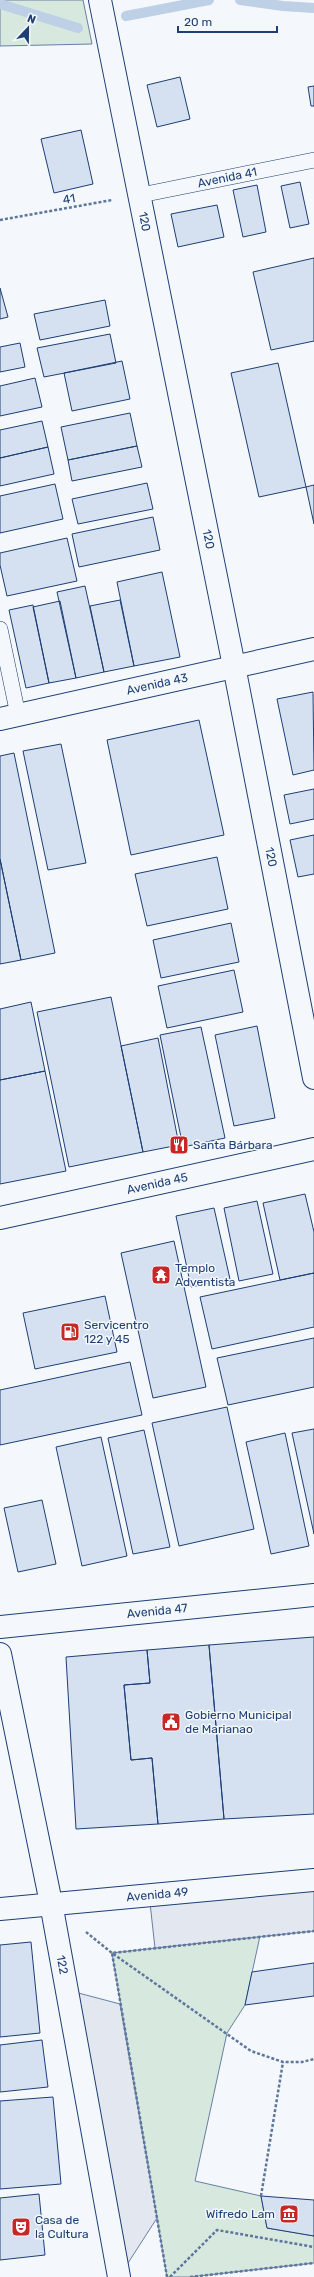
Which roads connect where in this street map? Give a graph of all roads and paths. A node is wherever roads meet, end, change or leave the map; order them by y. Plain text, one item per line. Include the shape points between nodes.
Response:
1 (100, 0) edge
2 (314, 160) edge
3 (141, 195) junction
4 (0, 220) edge
5 (0, 629) edge
6 (314, 649) edge
7 (234, 666) junction
8 (9, 717) edge
9 (314, 1078) edge
10 (314, 1149) edge
11 (0, 1218) edge
12 (314, 1595) edge
13 (0, 1627) edge
14 (0, 1654) edge
15 (314, 1880) edge
16 (50, 1903) junction
17 (0, 1909) edge
18 (314, 1931) edge
19 (112, 1953) junction
20 (314, 2059) edge
21 (283, 2062) junction
22 (261, 2196) dead end
23 (314, 2247) edge
24 (314, 2263) edge
25 (118, 2277) edge
26 (169, 2277) edge
27 (190, 2277) edge

1 - 3 street, 120
2 - 3 lane, Avenida 41
3 - 4 path, 41
3 - 7 street, 120
5 - 8 lane
6 - 7 street, Avenida 43
7 - 8 street, Avenida 43
7 - 9 street, 120
10 - 11 street, Avenida 45
12 - 13 street, Avenida 47
14 - 16 street, 122
15 - 16 street, Avenida 49
16 - 17 street, Avenida 49
16 - 19 path
16 - 25 street, 122
18 - 19 path
19 - 21 path via 251,2051
19 - 26 path
20 - 21 path
21 - 22 path
23 - 26 path via 216,2230
24 - 27 path

